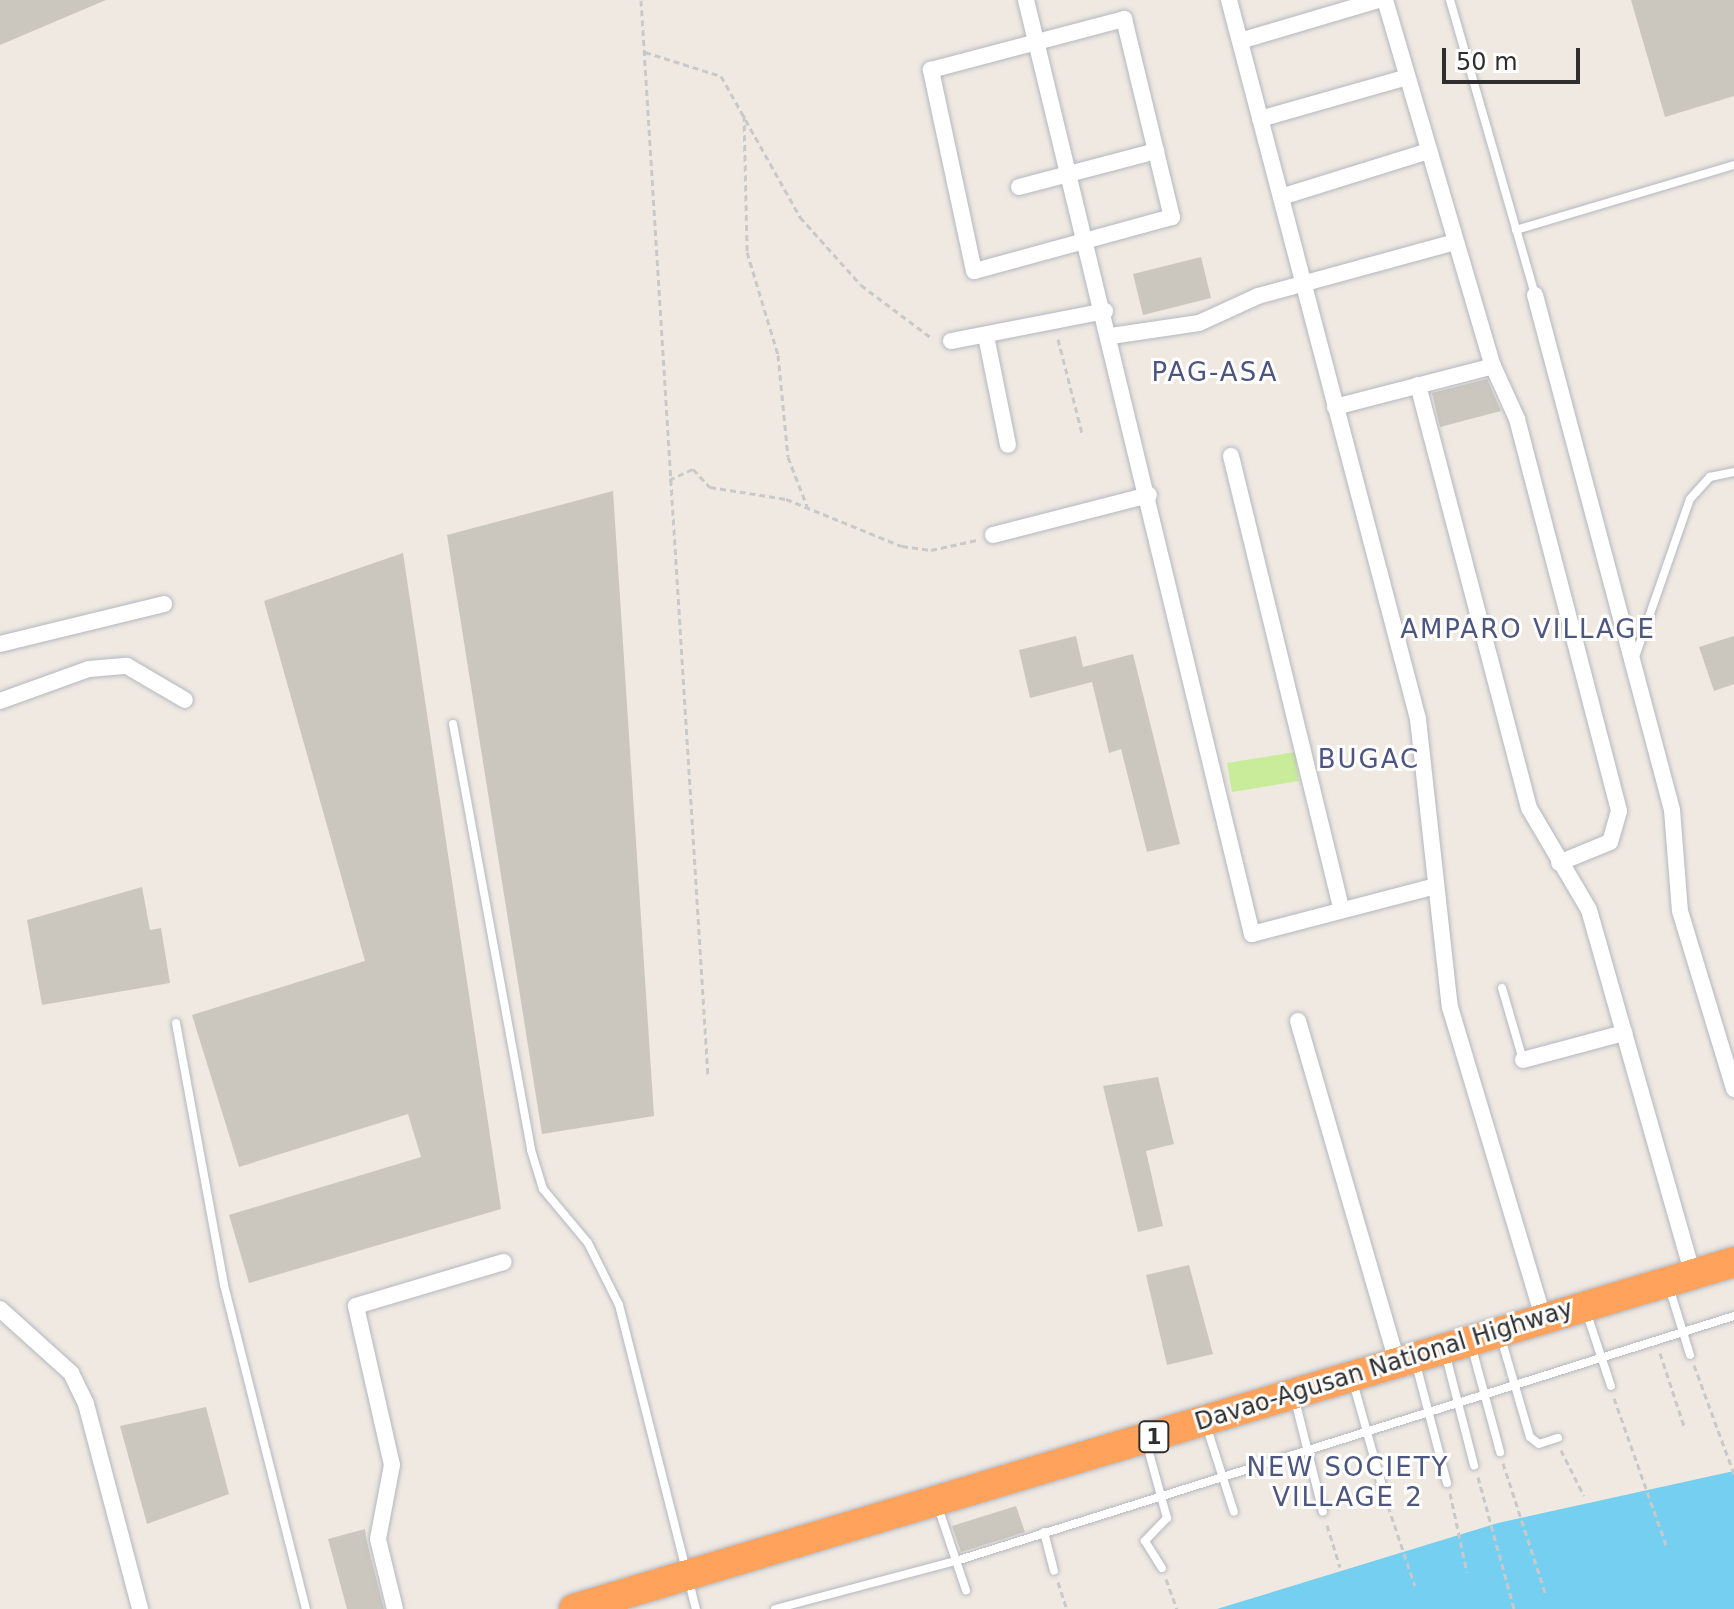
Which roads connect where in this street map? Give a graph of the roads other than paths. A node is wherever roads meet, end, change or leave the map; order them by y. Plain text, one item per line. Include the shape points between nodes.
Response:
1 (1026, 0) edge
2 (1229, 0) edge
3 (1378, 0) edge
4 (1385, 0) edge
5 (1450, 0) edge
6 (1240, 41) junction
7 (1037, 42) junction
8 (1407, 77) junction
9 (1260, 119) junction
10 (1156, 151) junction
11 (1429, 151) junction
12 (1734, 165) edge
13 (1071, 174) junction
14 (1019, 187) dead end
15 (1281, 197) junction
16 (1516, 230) junction
17 (1088, 240) junction
18 (1455, 242) junction
19 (1304, 287) junction
20 (1535, 295) joint
21 (1105, 311) junction
22 (986, 336) junction
23 (1111, 336) junction
24 (951, 341) road end
25 (1493, 366) junction
26 (1418, 385) junction
27 (1335, 407) junction
28 (1008, 445) dead end
29 (1231, 456) dead end
30 (1734, 472) edge
31 (1149, 495) junction
32 (993, 535) road end
33 (164, 604) dead end
34 (0, 644) edge
35 (1635, 657) junction
36 (185, 700) dead end
37 (0, 701) edge
38 (453, 724) dead end
39 (1559, 863) junction
40 (1432, 887) junction
41 (1341, 907) junction
42 (1502, 988) dead end
43 (1298, 1021) dead end
44 (176, 1023) dead end
45 (1624, 1033) junction
46 (1523, 1060) joint
47 (1734, 1089) edge
48 (504, 1262) dead end
49 (1734, 1263) edge
50 (1680, 1278) junction
51 (1584, 1305) junction
52 (0, 1309) edge
53 (1734, 1316) edge
54 (1543, 1317) junction
55 (1499, 1330) junction
56 (1684, 1331) junction
57 (1457, 1344) junction
58 (1690, 1355) road end
59 (1600, 1356) junction
60 (1405, 1359) junction
61 (1351, 1376) junction
62 (1516, 1385) junction
63 (1611, 1386) road end
64 (1293, 1394) junction
65 (1484, 1394) junction
66 (1458, 1401) junction
67 (1429, 1409) junction
68 (1205, 1421) junction
69 (1367, 1428) junction
70 (1558, 1438) road end
71 (1145, 1440) junction
72 (1310, 1444) junction
73 (1500, 1452) road end
74 (1474, 1465) road end
75 (1223, 1474) junction
76 (1447, 1483) road end
77 (1162, 1491) junction
78 (1384, 1493) road end
79 (936, 1501) junction
80 (1234, 1512) dead end
81 (1323, 1512) road end
82 (1044, 1532) junction
83 (956, 1561) junction
84 (1162, 1568) road end
85 (1054, 1571) road end
86 (688, 1575) junction
87 (966, 1590) dead end
88 (140, 1609) edge
89 (306, 1609) edge
90 (395, 1609) edge
91 (577, 1609) edge
92 (696, 1609) edge
93 (775, 1609) edge

1 - 7 street
2 - 6 street
3 - 6 street
4 - 8 street
5 - 16 lane
6 - 9 street
7 - 10 street via 1124,19
7 - 13 street
7 - 17 street via 931,70 974,271
8 - 9 street
8 - 11 street
9 - 15 street
10 - 13 street
10 - 17 street via 1172,217
11 - 15 street
11 - 18 street
12 - 16 lane
13 - 14 street
13 - 17 street
15 - 19 street
16 - 20 lane
17 - 21 street
18 - 19 street
18 - 25 street
19 - 23 street via 1258,296 1199,323
19 - 27 street
20 - 35 street
21 - 22 street
21 - 23 street
22 - 24 street
22 - 28 street
23 - 31 street
25 - 26 street
25 - 39 street via 1521,431 1619,811 1610,842
26 - 27 street
26 - 39 street via 1529,808
27 - 40 street via 1418,719
29 - 41 street
30 - 35 lane via 1710,477 1690,499
31 - 32 street
31 - 41 street via 1252,934
33 - 34 street
35 - 47 street via 1676,828 1680,911
36 - 37 street via 127,666 89,669
38 - 86 lane via 531,1150 543,1189 588,1243 619,1305
39 - 45 street via 1589,910
40 - 41 street
40 - 54 street via 1450,1007
42 - 46 lane
43 - 60 street
44 - 89 lane via 224,1285
45 - 46 street
45 - 50 street
48 - 90 street via 356,1306 392,1465 378,1539
49 - 50 highway, Davao-Agusan National Highway / 1
50 - 51 highway, Davao-Agusan National Highway / 1
50 - 56 lane
51 - 54 highway, Davao-Agusan National Highway / 1
51 - 59 lane
52 - 88 street via 71,1373 86,1404
53 - 56 lane
54 - 55 highway, Davao-Agusan National Highway / 1
55 - 57 highway, Davao-Agusan National Highway / 1
55 - 62 lane
56 - 58 lane
56 - 59 lane
57 - 60 highway, Davao-Agusan National Highway / 1
57 - 65 lane
57 - 66 lane
59 - 62 lane
59 - 63 lane
60 - 61 highway, Davao-Agusan National Highway / 1
60 - 67 lane
61 - 64 highway, Davao-Agusan National Highway / 1
61 - 69 lane
62 - 65 lane
62 - 70 lane via 1533,1442
64 - 68 highway, Davao-Agusan National Highway / 1
64 - 72 lane
65 - 66 lane
65 - 73 lane
66 - 67 lane
66 - 74 lane
67 - 69 lane
67 - 76 lane
68 - 71 highway, Davao-Agusan National Highway / 1
68 - 75 lane
69 - 72 lane
69 - 78 lane
71 - 77 lane
71 - 79 highway, Davao-Agusan National Highway / 1
72 - 75 lane
72 - 81 lane
75 - 77 lane
75 - 80 lane
77 - 82 lane
77 - 84 lane via 1167,1523 1145,1537
79 - 83 lane
79 - 86 highway, Davao-Agusan National Highway / 1
82 - 83 lane
82 - 85 lane
83 - 87 lane
83 - 93 lane
86 - 91 highway, Davao-Agusan National Highway / 1
86 - 92 lane

